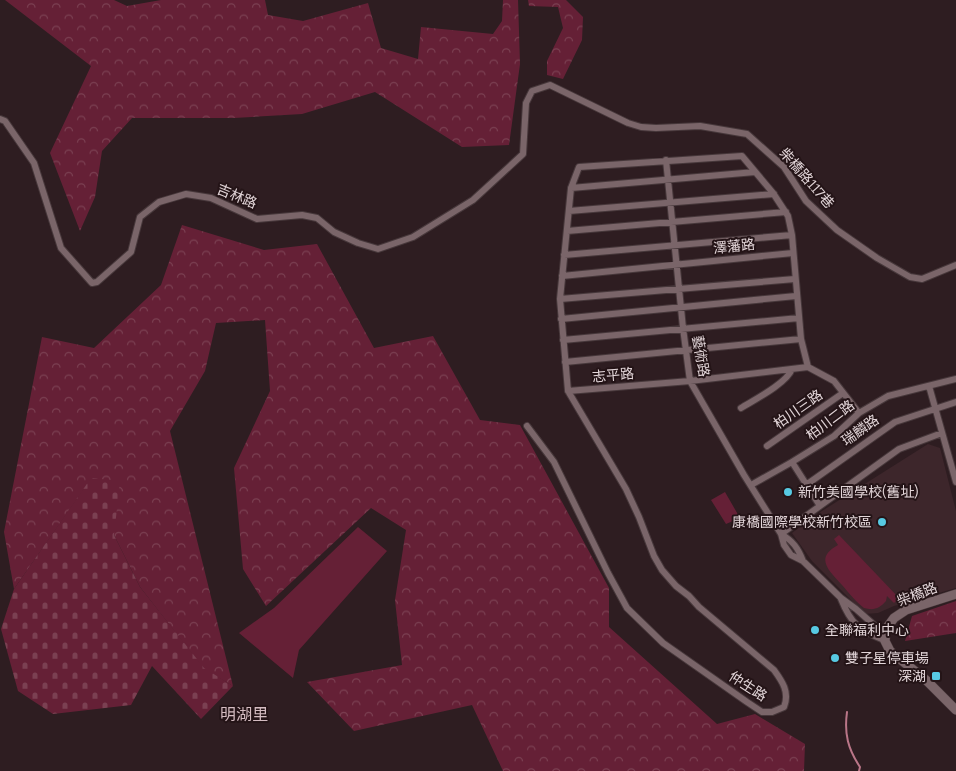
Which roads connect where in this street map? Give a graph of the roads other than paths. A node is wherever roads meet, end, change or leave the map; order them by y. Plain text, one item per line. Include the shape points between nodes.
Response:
1 (546, 85) joint
2 (0, 119) edge
3 (666, 160) junction
4 (755, 172) junction
5 (668, 179) junction
6 (571, 188) junction
7 (774, 194) junction
8 (671, 202) junction
9 (569, 210) junction
10 (786, 212) junction
11 (672, 222) junction
12 (567, 231) junction
13 (792, 235) junction
14 (675, 245) junction
15 (793, 253) junction
16 (564, 256) junction
17 (677, 264) junction
18 (956, 265) edge
19 (562, 276) junction
20 (795, 279) junction
21 (680, 289) junction
22 (796, 296) junction
23 (560, 299) junction
24 (681, 308) junction
25 (799, 318) junction
26 (561, 319) junction
27 (683, 328) junction
28 (801, 339) junction
29 (563, 340) junction
30 (686, 350) junction
31 (565, 362) junction
32 (808, 367) junction
33 (792, 369) junction
34 (956, 379) edge
35 (690, 381) junction
36 (929, 386) junction
37 (568, 391) junction
38 (843, 393) junction
39 (956, 402) edge
40 (741, 408) dead end
41 (935, 408) junction
42 (859, 414) junction
43 (527, 426) dead end
44 (942, 433) junction
45 (767, 446) dead end
46 (956, 448) edge
47 (947, 451) junction
48 (792, 462) junction
49 (956, 482) edge
50 (750, 484) junction
51 (806, 485) junction
52 (820, 506) junction
53 (781, 534) junction
54 (956, 594) edge
55 (841, 598) junction
56 (885, 641) junction
57 (956, 710) edge

1 - 2 street, 吉林路 via 532,92 526,103 523,154 473,200 413,237 378,249 334,232 316,218 302,215 257,219 212,198 186,194 158,202 140,217 131,252 97,282 92,282 61,248 34,163
1 - 18 street, 柴橋路117巷 via 641,127 700,126 747,134 784,167 806,201 837,230 877,258 910,277 922,279
3 - 4 street via 742,156
3 - 5 street, 藝術路
3 - 6 street via 579,167
4 - 5 street
4 - 7 street
5 - 6 street
5 - 8 street, 藝術路
6 - 9 street
7 - 8 street
7 - 10 street
8 - 9 street
8 - 11 street, 藝術路
9 - 12 street
10 - 11 street
10 - 13 street
11 - 12 street
11 - 14 street, 藝術路
12 - 16 street
13 - 14 street
13 - 15 street
14 - 16 street
14 - 17 street, 藝術路
15 - 17 street, 澤藩路
15 - 20 street
16 - 19 street
17 - 19 street
17 - 21 street, 藝術路
19 - 23 street
20 - 21 street
20 - 22 street
21 - 23 street
21 - 24 street, 藝術路
22 - 24 street
22 - 25 street
23 - 26 street
24 - 26 street
24 - 27 street, 藝術路
25 - 27 street
25 - 28 street
26 - 29 street
27 - 29 street
27 - 30 street, 藝術路
28 - 30 street
28 - 32 street
29 - 31 street
30 - 31 street, 志平路
30 - 35 street, 藝術路
31 - 37 street
32 - 33 street
32 - 38 street, 柏川三路 via 834,381
33 - 35 street
33 - 40 street via 778,385
34 - 36 street
35 - 37 street, 志平路
35 - 50 street, 藝術路
36 - 41 street
36 - 42 street, 柏川二路 via 888,396
37 - 43 street, 仲生路 via 626,489 662,570 699,607 774,670 787,692 784,707 762,712 663,643 627,608 554,462
38 - 42 street, 柏川三路
38 - 45 street, 柏川三路
39 - 41 street, 瑞麟路
41 - 44 street
41 - 51 street, 瑞麟路 via 895,422
42 - 48 street, 柏川二路 via 834,436
44 - 47 street
44 - 52 street via 899,448
46 - 47 street
47 - 49 street
48 - 50 street, 柏川二路
48 - 51 street
50 - 53 street, 藝術路
51 - 52 street
52 - 53 street
53 - 55 street, 藝術路 via 791,540 803,561
54 - 56 main road, 柴橋路 via 906,610 886,629
55 - 56 street, 藝術路 via 873,624
55 - 56 street, 藝術路 via 848,615 865,632
56 - 57 main road via 890,651

